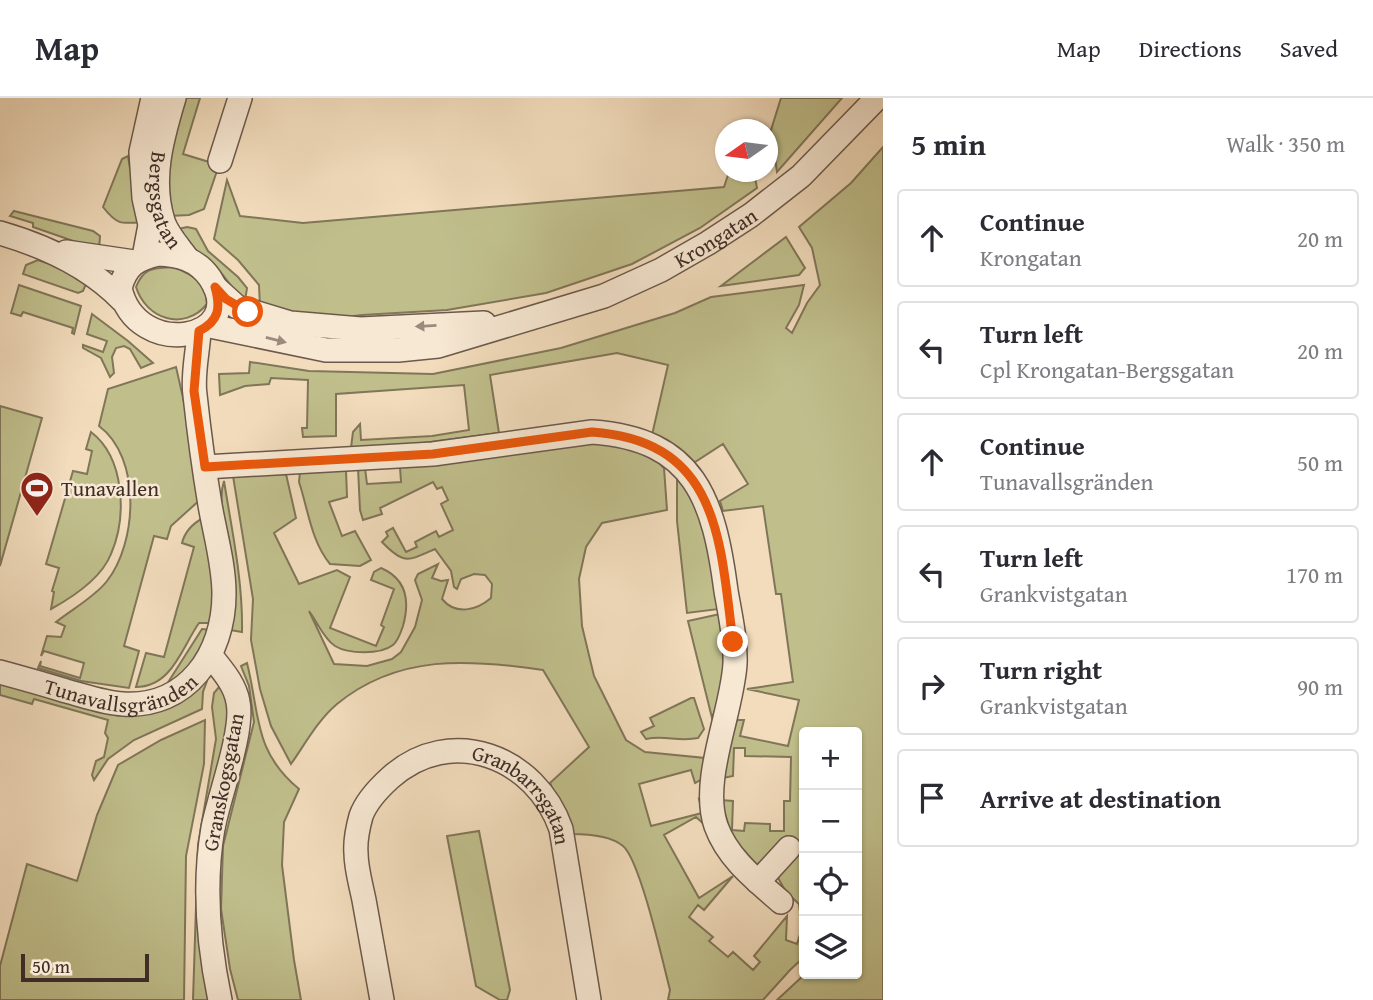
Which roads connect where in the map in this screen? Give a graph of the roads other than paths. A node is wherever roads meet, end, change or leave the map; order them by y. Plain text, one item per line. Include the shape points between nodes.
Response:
1 (153, 98) edge
2 (174, 98) edge
3 (240, 98) edge
4 (877, 98) edge
5 (220, 161) dead end
6 (0, 233) edge
7 (45, 248) junction
8 (187, 258) junction
9 (139, 260) junction
10 (215, 287) junction
11 (122, 300) junction
12 (519, 321) junction
13 (204, 329) junction
14 (170, 335) junction
15 (194, 391) junction
16 (205, 467) junction
17 (211, 656) junction
18 (0, 672) edge
19 (789, 848) dead end
20 (758, 882) junction
21 (781, 902) dead end
22 (220, 1000) edge
23 (382, 1000) edge
24 (589, 1000) edge

1 - 9 street, Bergsgatan via 141,152 150,225
2 - 8 street, Bergsgatan via 157,179 163,223
3 - 5 street
4 - 12 street, Krongatan via 801,176 708,243 604,296
6 - 7 street
7 - 9 street
7 - 11 street via 96,275
8 - 9 street via 166,254
8 - 10 street
9 - 11 street via 123,277
12 -> 10 street, Krongatan via 361,329 300,324 248,312
10 - 13 street via 217,314
11 - 14 street via 143,325
13 -> 12 street, Krongatan via 326,350 360,351 438,346
13 - 14 street
13 - 15 street, Tunavallsgränden
14 - 15 street, Tunavallsgränden
15 - 16 street, Tunavallsgränden
16 - 17 street, Tunavallsgränden via 225,596
16 - 20 street via 433,454 592,432 640,440 663,452 695,482 716,528 735,664 712,783 713,804 726,847
17 - 18 street, Tunavallsgränden via 184,687 144,704 104,702
17 - 22 street, Granskogsgatan via 230,680 239,711 209,858 208,914
19 - 20 street
20 - 21 street
23 - 24 street, Granbarrsgatan via 355,852 362,813 383,784 410,763 450,751 492,755 512,766 543,793 555,811

